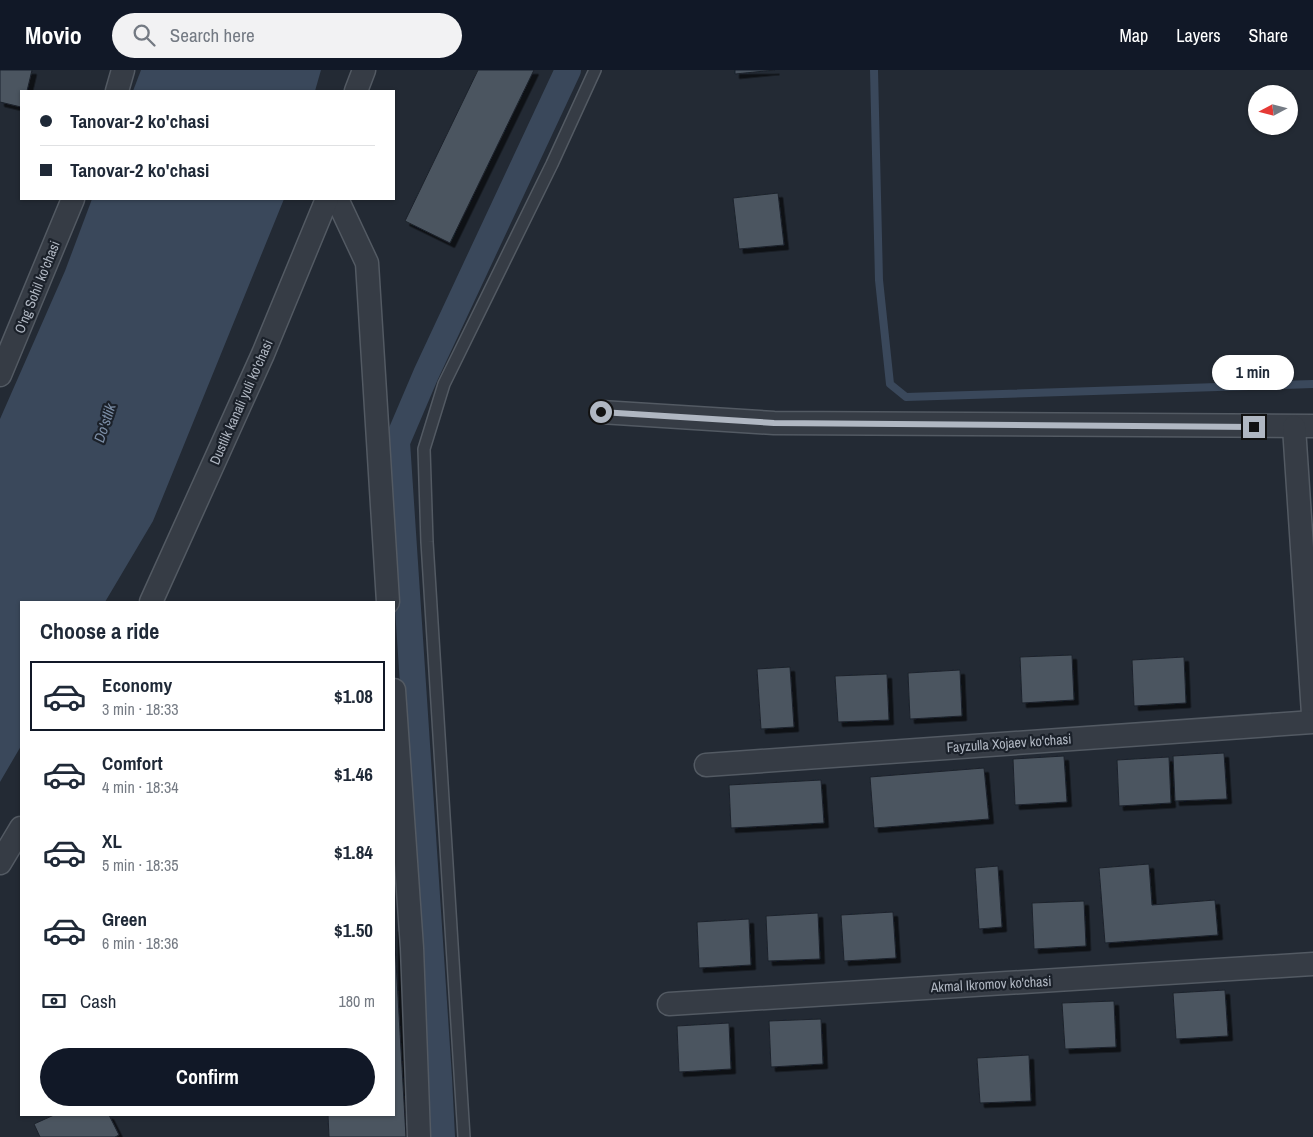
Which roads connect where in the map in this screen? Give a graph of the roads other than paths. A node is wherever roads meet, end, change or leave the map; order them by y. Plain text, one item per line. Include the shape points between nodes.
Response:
1 (124, 70) edge
2 (364, 70) edge
3 (595, 70) edge
4 (117, 90) edge
5 (356, 90) edge
6 (73, 200) edge
7 (327, 200) edge
8 (337, 200) edge
9 (0, 376) edge
10 (601, 412) dead end
11 (1304, 427) edge
12 (151, 601) edge
13 (388, 601) edge
14 (395, 704) edge
15 (1313, 714) edge
16 (1313, 722) edge
17 (706, 765) dead end
18 (20, 830) edge
19 (0, 863) edge
20 (1313, 964) edge
21 (669, 1004) dead end
22 (419, 1137) edge
23 (464, 1137) edge

1 - 4 street
2 - 5 street
3 - 23 lane via 444,384 424,449
6 - 9 street, O'ng Sohil ko'chasi
7 - 12 street, Dustlik kanali yuli ko'chasi via 263,354
8 - 13 street via 366,263
10 - 11 street via 774,423
11 - 15 street
14 - 22 street via 412,948
16 - 17 street, Fayzulla Xojaev ko'chasi
18 - 19 street
20 - 21 street, Akmal Ikromov ko'chasi

